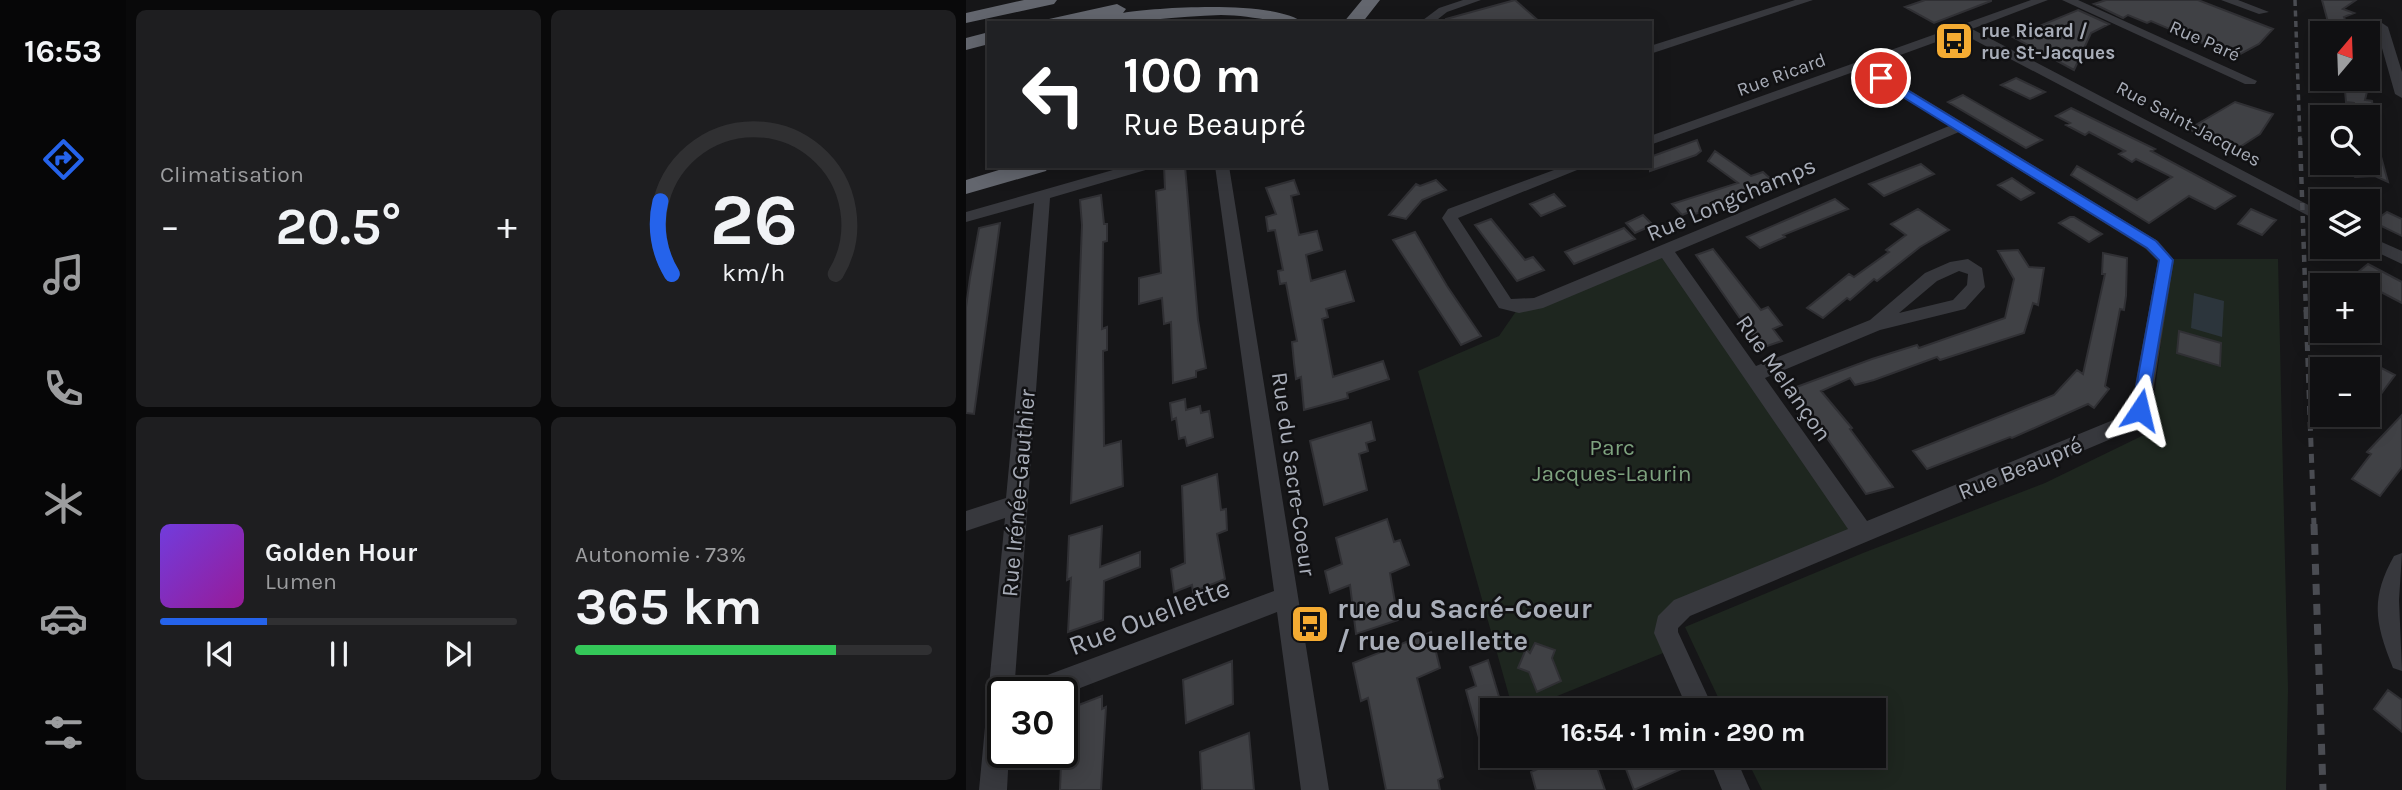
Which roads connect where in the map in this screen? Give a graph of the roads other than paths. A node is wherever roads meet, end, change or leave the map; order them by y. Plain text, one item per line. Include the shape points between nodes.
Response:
1 (1048, 0) edge
2 (1154, 0) edge
3 (1371, 0) edge
4 (1475, 0) edge
5 (1807, 0) edge
6 (2042, 0) edge
7 (2067, 0) edge
8 (2227, 0) edge
9 (1033, 3) edge
10 (2263, 12) dead end
11 (966, 18) edge
12 (1064, 21) edge
13 (1110, 21) edge
14 (1290, 21) edge
15 (1354, 21) edge
16 (1428, 21) edge
17 (2382, 27) dead end
18 (1961, 28) junction
19 (987, 40) edge
20 (966, 45) edge
21 (1652, 49) edge
22 (1861, 66) junction
23 (2249, 81) dead end
24 (2402, 94) edge
25 (1959, 127) junction
26 (1652, 140) edge
27 (992, 168) edge
28 (1031, 168) edge
29 (1137, 168) edge
30 (1222, 168) edge
31 (1575, 168) edge
32 (966, 176) edge
33 (966, 187) edge
34 (1042, 197) junction
35 (2310, 212) edge
36 (966, 218) edge
37 (2380, 247) edge
38 (1666, 251) junction
39 (2402, 258) edge
40 (1876, 325) junction
41 (1752, 375) junction
42 (1018, 504) junction
43 (966, 521) edge
44 (1862, 532) junction
45 (2402, 563) edge
46 (1285, 598) junction
47 (2402, 659) edge
48 (1003, 677) edge
49 (1076, 677) edge
50 (1696, 698) edge
51 (994, 768) edge
52 (1726, 768) edge
53 (992, 790) edge
54 (1315, 790) edge
55 (1736, 790) edge

1 - 9 highway
2 - 12 highway
3 - 15 highway
4 - 16 street via 1443,10
5 - 21 street
6 - 18 street, Rue Ricard
7 - 23 street, Rue Paré
8 - 10 street
9 - 11 highway
13 - 14 highway via 1234,7 1268,11
17 - 24 street
18 - 22 street, Rue Ricard
18 - 35 street, Rue Saint-Jacques
19 - 20 highway
22 - 25 street, Rue Beaupré
22 - 26 street, Rue Ricard
25 - 38 street, Rue Longchamps
25 - 44 street, Rue Beaupré via 2152,244 2166,260 2140,410 2130,422
27 - 32 highway
28 - 33 highway
29 - 34 street
30 - 46 street, Rue du Sacre-Coeur
31 - 38 street, Rue Longchamps via 1454,212 1450,218 1505,304 1537,304
34 - 36 street
34 - 42 street, Rue Irénée-Gauthier
37 - 39 street
38 - 41 street, Rue Melançon
40 - 40 street via 1959,305 1976,287 1976,272 1968,265 1956,265 1931,277
40 - 41 street
41 - 44 street, Rue Melançon
42 - 43 street
42 - 48 street, Rue Irénée-Gauthier
44 - 50 street, Rue Beaupré via 1672,615 1667,633
45 - 47 street via 2389,585 2386,613
46 - 49 street, Rue Ouellette
46 - 54 street, Rue du Sacre-Coeur
51 - 53 street, Rue Irénée-Gauthier
52 - 55 street

